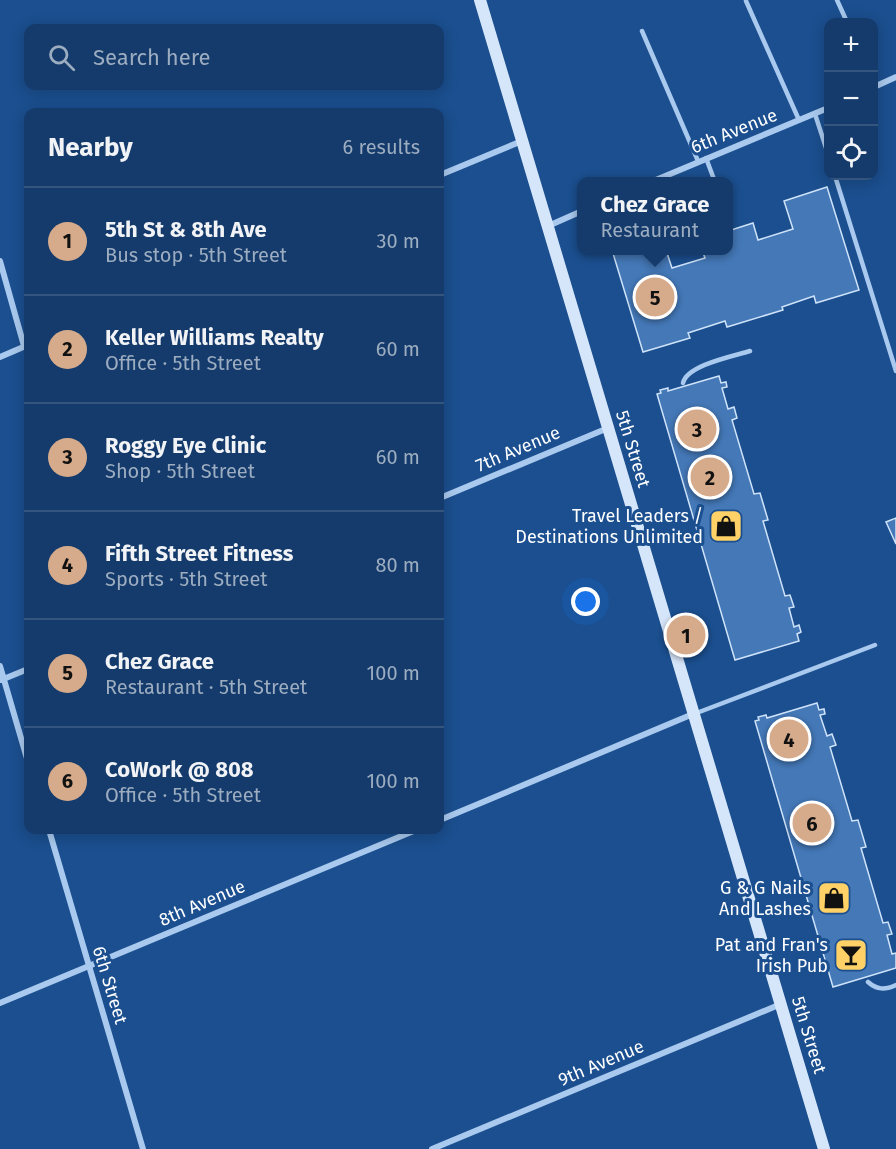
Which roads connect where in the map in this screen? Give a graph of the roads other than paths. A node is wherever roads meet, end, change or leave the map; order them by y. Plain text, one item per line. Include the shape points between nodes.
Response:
1 (480, 0) edge
2 (837, 0) edge
3 (746, 1) edge
4 (845, 18) edge
5 (642, 31) dead end
6 (896, 77) edge
7 (878, 84) edge
8 (824, 110) edge
9 (815, 114) junction
10 (799, 120) junction
11 (522, 140) junction
12 (824, 142) edge
13 (706, 158) junction
14 (698, 161) junction
15 (444, 173) edge
16 (662, 177) edge
17 (713, 177) edge
18 (836, 180) edge
19 (577, 213) edge
20 (548, 226) junction
21 (0, 261) edge
22 (24, 339) edge
23 (24, 347) edge
24 (750, 351) dead end
25 (0, 357) edge
26 (896, 371) edge
27 (683, 383) dead end
28 (608, 427) junction
29 (444, 496) edge
30 (875, 645) dead end
31 (0, 666) edge
32 (24, 671) edge
33 (2, 680) edge
34 (694, 714) junction
35 (24, 749) edge
36 (444, 818) edge
37 (50, 834) edge
38 (406, 834) edge
39 (89, 966) junction
40 (868, 982) dead end
41 (896, 985) edge
42 (0, 1003) edge
43 (781, 1004) junction
44 (143, 1149) edge
45 (432, 1149) edge
46 (824, 1149) edge

1 - 11 street, 5th Street
2 - 4 lane
3 - 10 lane
5 - 14 lane
6 - 7 street
8 - 9 street, 6th Avenue
9 - 10 street, 6th Avenue
9 - 12 lane
10 - 13 street, 6th Avenue
11 - 15 street
11 - 20 street, 5th Street
13 - 14 street, 6th Avenue
13 - 17 lane
14 - 16 street, 6th Avenue
18 - 26 lane
19 - 20 street
20 - 28 street, 5th Street
21 - 22 street
23 - 25 street
24 - 27 lane via 691,371
28 - 29 street, 7th Avenue
28 - 34 street, 5th Street
30 - 34 lane
31 - 33 street
32 - 33 street
33 - 35 street
34 - 36 street
34 - 43 street, 5th Street
37 - 39 street, 6th Street
38 - 39 street, 8th Avenue
39 - 42 street, 8th Avenue
39 - 44 street, 6th Street
40 - 41 lane via 884,989
43 - 45 street, 9th Avenue
43 - 46 street, 5th Street

